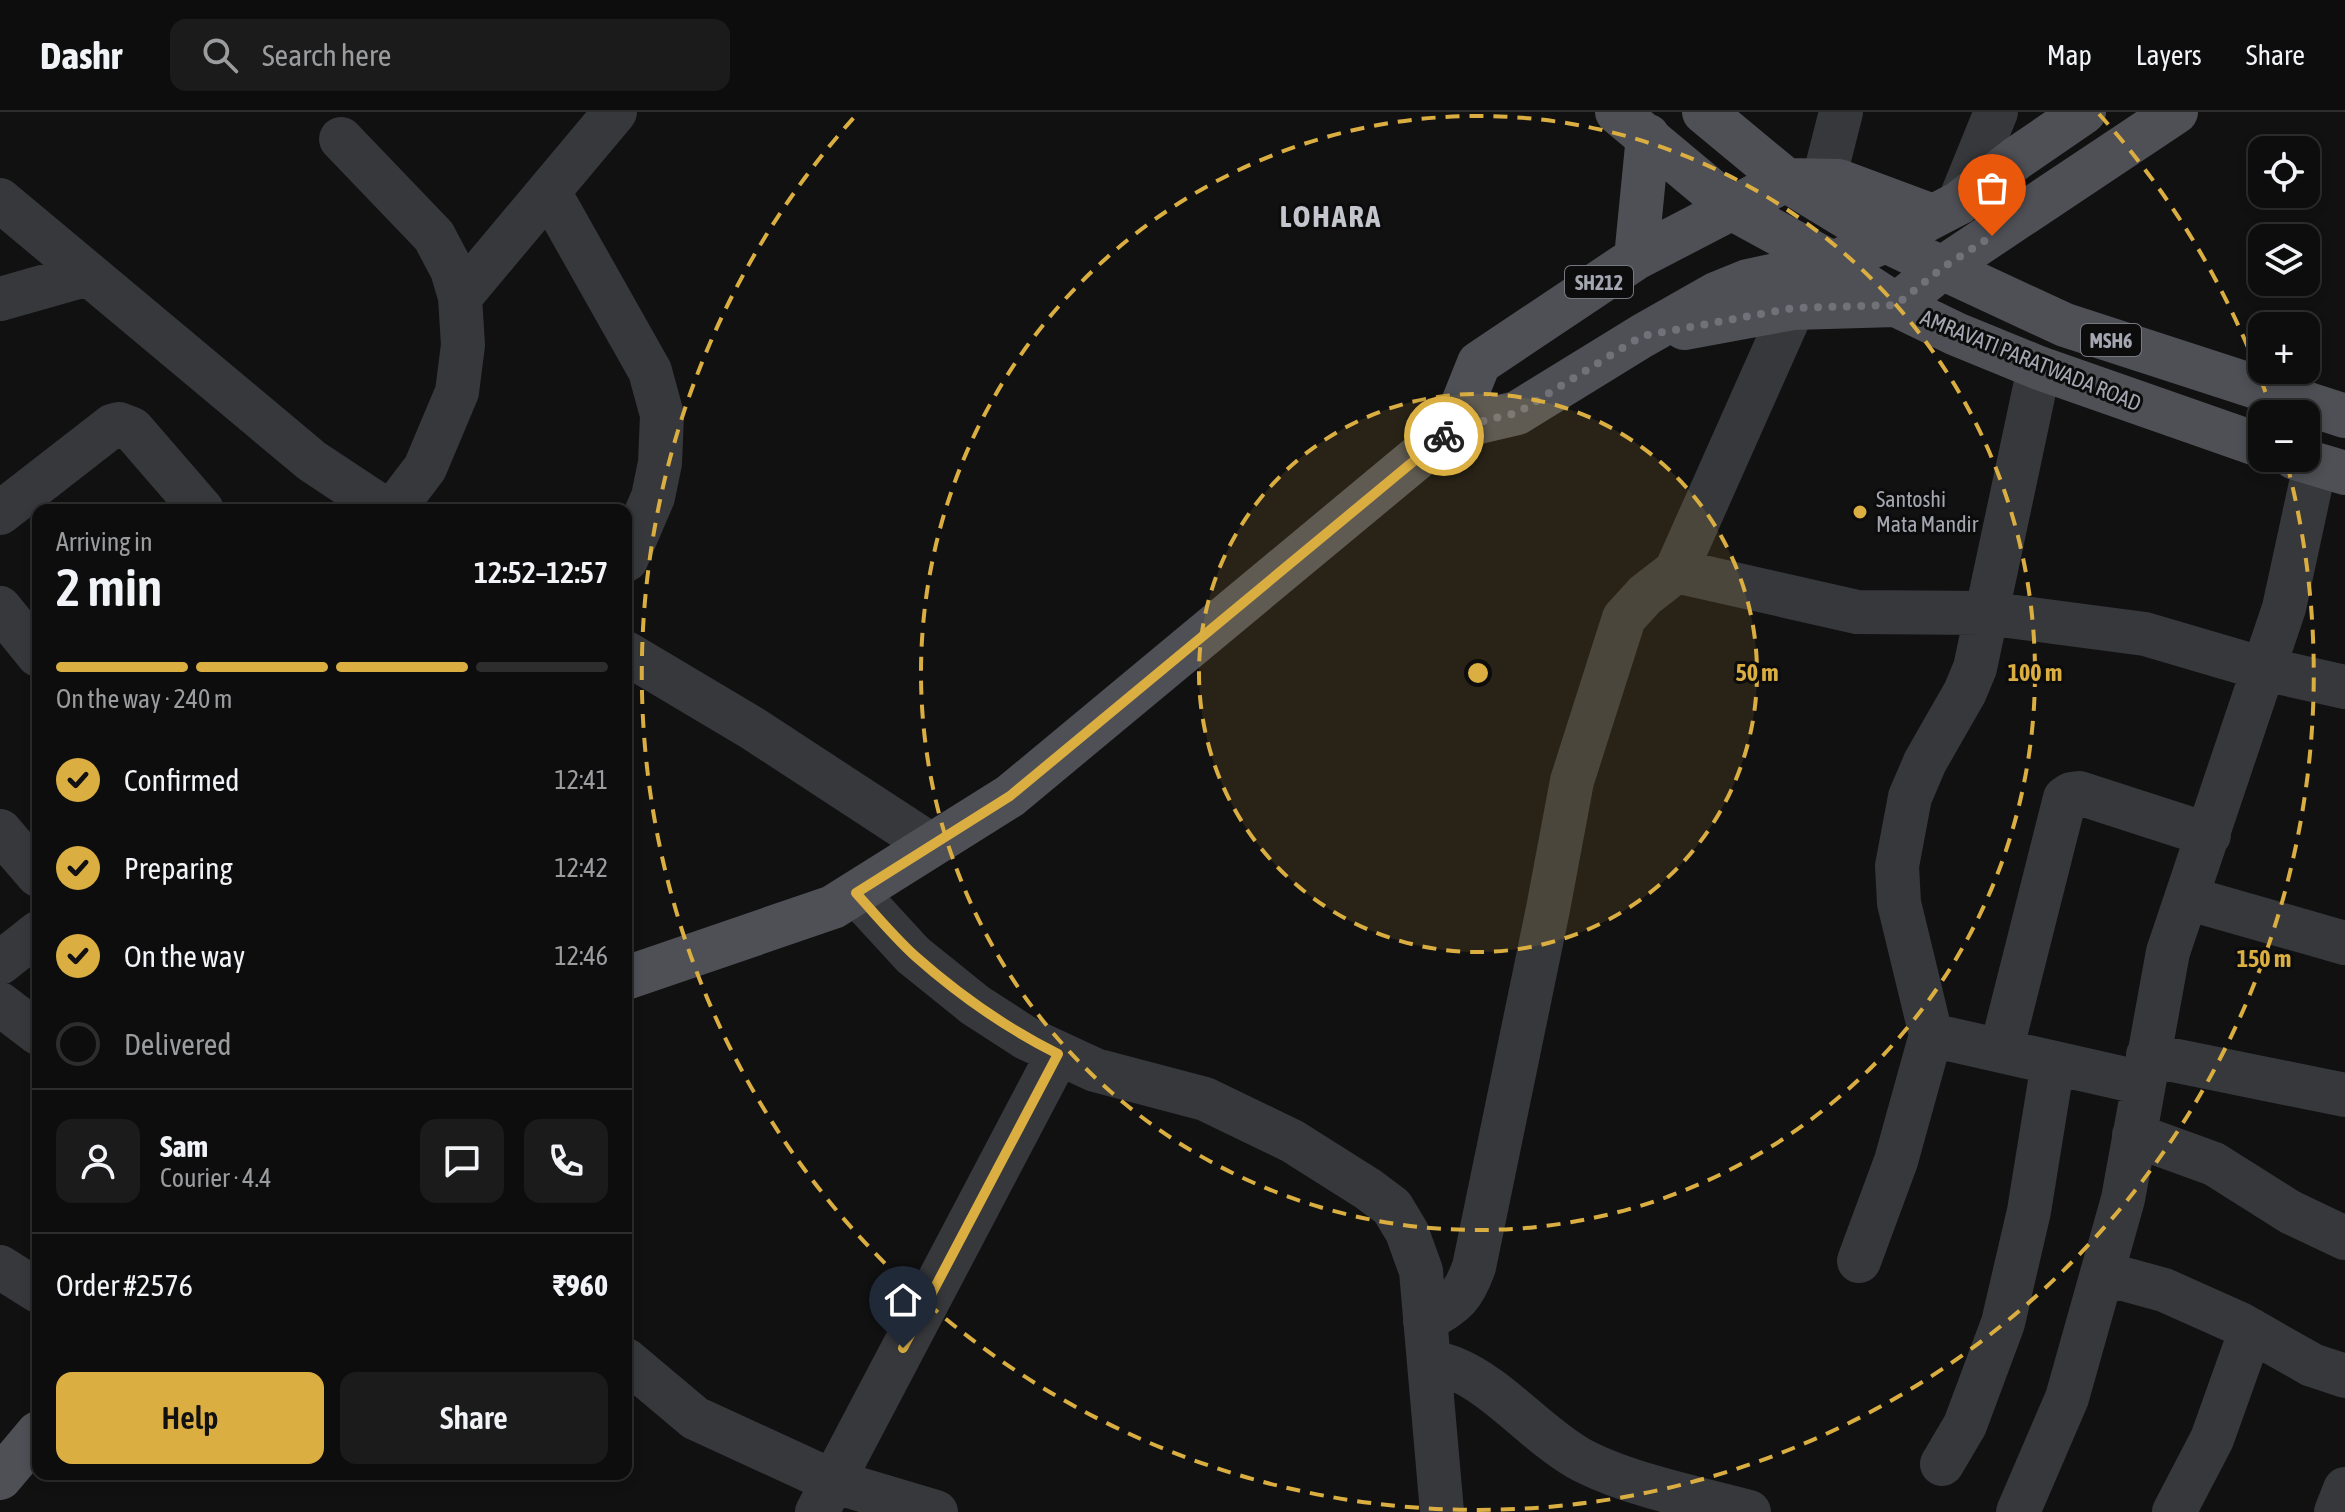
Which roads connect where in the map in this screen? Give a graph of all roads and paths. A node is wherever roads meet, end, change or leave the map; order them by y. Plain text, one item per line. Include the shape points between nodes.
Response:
1 (615, 112) edge
2 (1704, 112) edge
3 (1841, 112) edge
4 (1996, 112) edge
5 (2084, 112) edge
6 (2176, 112) edge
7 (1632, 124) edge
8 (341, 139) dead end
9 (1805, 180) junction
10 (549, 192) junction
11 (0, 200) edge
12 (1733, 209) junction
13 (1946, 210) junction
14 (1886, 241) junction
15 (1636, 258) junction
16 (1832, 263) junction
17 (1942, 268) junction
18 (88, 274) junction
19 (460, 297) junction
20 (0, 299) edge
21 (1896, 305) junction
22 (1793, 308) junction
23 (1642, 336) junction
24 (2039, 368) junction
25 (2345, 416) edge
26 (1453, 428) junction
27 (2248, 441) edge
28 (2317, 472) edge
29 (197, 504) edge
30 (377, 504) edge
31 (398, 504) edge
32 (0, 513) edge
33 (632, 546) edge
34 (1676, 571) junction
35 (0, 608) edge
36 (1985, 613) junction
37 (32, 648) edge
38 (632, 657) edge
39 (2264, 669) junction
40 (2345, 687) edge
41 (0, 831) edge
42 (2209, 835) junction
43 (931, 845) junction
44 (32, 868) edge
45 (856, 893) junction
46 (2187, 898) junction
47 (32, 938) edge
48 (2345, 943) edge
49 (0, 963) edge
50 (632, 976) edge
51 (0, 1004) edge
52 (32, 1028) edge
53 (1931, 1035) junction
54 (2001, 1051) junction
55 (1058, 1054) junction
56 (2053, 1063) junction
57 (2146, 1069) junction
58 (2345, 1095) edge
59 (2134, 1135) junction
60 (2345, 1238) edge
61 (1859, 1261) dead end
62 (0, 1267) edge
63 (2102, 1273) junction
64 (32, 1287) edge
65 (2251, 1330) junction
66 (1427, 1341) junction
67 (632, 1365) edge
68 (2345, 1376) edge
69 (32, 1440) edge
70 (1942, 1464) dead end
71 (0, 1478) edge
72 (2345, 1489) edge
73 (825, 1497) edge
74 (936, 1512) edge
75 (1442, 1512) edge
76 (1749, 1512) edge
77 (2018, 1512) edge
78 (2174, 1512) edge
79 (2336, 1512) edge

1 - 10 street
2 - 9 main road, AMRAVATI PARATWADA ROAD / MSH6
3 - 9 street
4 - 13 street
5 - 13 main road
6 - 17 main road
7 - 12 main road, AMRAVATI PARATWADA ROAD / MSH6
7 - 15 main road
8 - 19 street via 434,236
9 - 12 main road, SH212
9 - 13 main road via 1839,181
9 - 14 main road, AMRAVATI PARATWADA ROAD / MSH6
10 - 19 street
10 - 33 street via 650,371 662,415 653,497
11 - 18 street
12 - 15 main road, SH212
12 - 16 main road, AMRAVATI PARATWADA ROAD / MSH6
13 - 14 main road
14 - 16 main road, SH212
14 - 17 main road, AMRAVATI PARATWADA ROAD / MSH6
15 - 26 main road, SH212 via 1479,363
16 - 21 main road, AMRAVATI PARATWADA ROAD / MSH6
16 - 23 main road, SH212 via 1748,281
17 - 21 main road
17 - 25 main road, AMRAVATI PARATWADA ROAD / MSH6 via 2065,325
18 - 20 street
18 - 30 street via 312,461
19 - 31 street via 463,345 457,392 425,468
21 - 22 main road
21 - 24 main road, AMRAVATI PARATWADA ROAD / MSH6
22 - 23 main road
22 - 34 street
23 - 26 main road, SH212 via 1517,413
24 - 27 main road, AMRAVATI PARATWADA ROAD / MSH6
24 - 36 street
26 - 43 main road, SH212 via 1010,796
28 - 39 street
29 - 32 street via 132,429 119,424
34 - 36 street via 1857,612
34 - 66 street via 1624,618 1572,781 1474,1267 1467,1286
35 - 37 street
36 - 39 street via 2145,634
36 - 53 street via 1975,668 1910,797 1897,866 1903,927
38 - 43 street
39 - 40 street
39 - 42 street
41 - 44 street
42 - 46 street
42 - 54 street via 2079,793 2065,798
43 - 45 main road, SH212
45 - 50 main road, SH212 via 833,907
45 - 55 street via 913,955 975,1005
46 - 48 street
46 - 57 street via 2168,952
47 - 49 street
51 - 52 street
53 - 54 street
53 - 61 street via 1896,1161
54 - 56 street
55 - 66 street via 1095,1070 1205,1099 1292,1141 1392,1207 1421,1271
55 - 73 street
56 - 57 street
56 - 70 street via 2029,1211 2003,1323 1965,1425
57 - 58 street
57 - 59 street
59 - 60 street via 2214,1164 2290,1212
59 - 63 street
62 - 64 street
63 - 65 street via 2164,1290
63 - 77 street via 2067,1398
65 - 68 street via 2312,1365
65 - 78 street via 2212,1439
66 - 75 street
66 - 76 street via 1453,1368 1579,1458 1619,1476
67 - 73 street via 695,1418
69 - 71 main road
72 - 79 street
73 - 74 street

